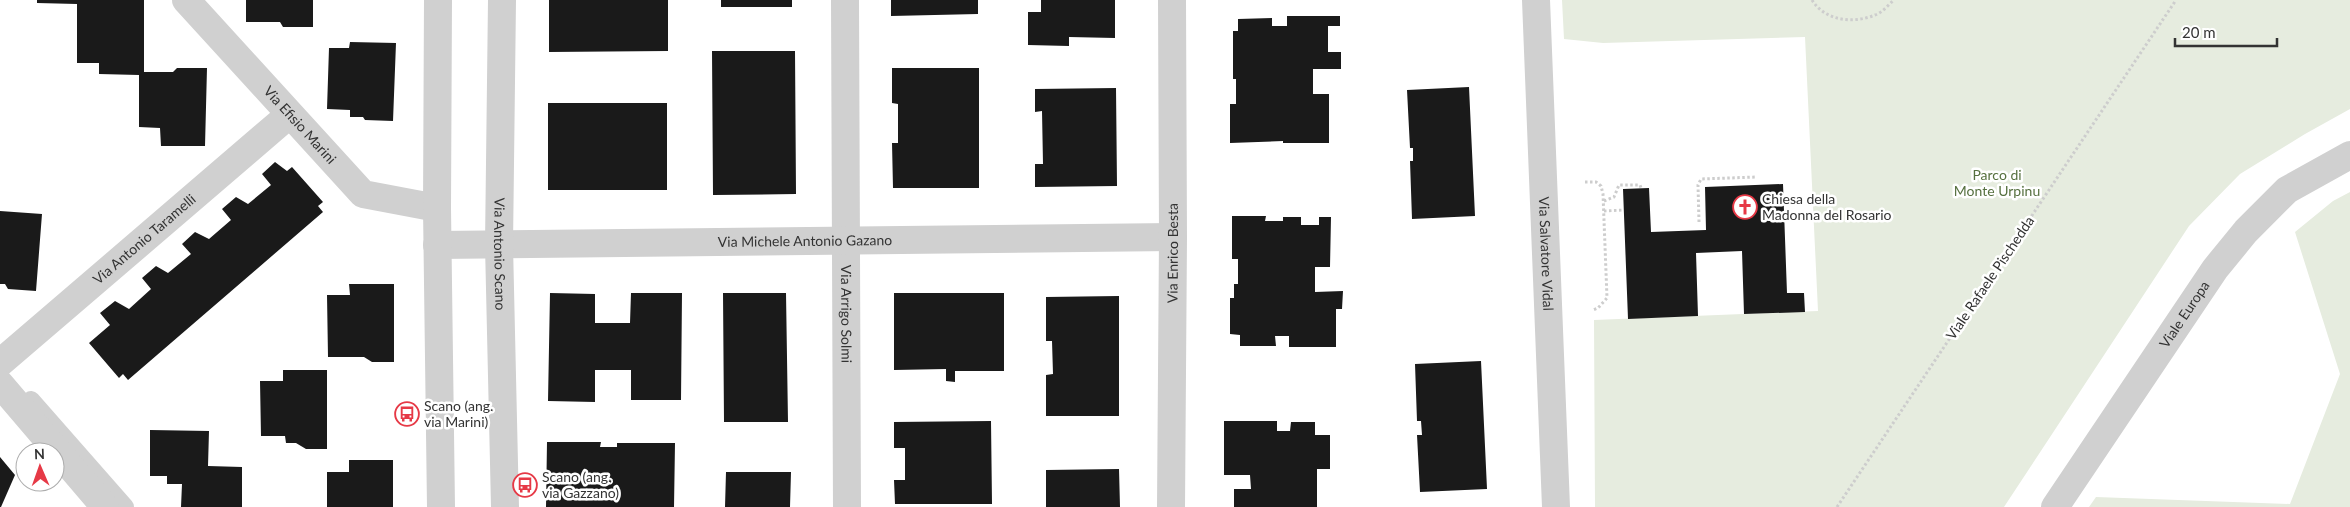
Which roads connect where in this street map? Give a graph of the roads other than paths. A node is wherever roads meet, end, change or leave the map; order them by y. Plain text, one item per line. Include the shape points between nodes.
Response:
1 (186, 0) edge
2 (438, 0) edge
3 (502, 0) edge
4 (845, 0) edge
5 (1172, 0) edge
6 (1536, 0) edge
7 (289, 115) junction
8 (2350, 155) edge
9 (437, 208) junction
10 (1173, 237) junction
11 (846, 242) junction
12 (437, 245) junction
13 (499, 245) junction
14 (0, 364) edge
15 (0, 384) edge
16 (105, 507) edge
17 (125, 507) edge
18 (441, 507) edge
19 (505, 507) edge
20 (847, 507) edge
21 (1171, 507) edge
22 (1556, 507) edge
23 (2055, 507) edge

1 - 7 street, Via Efisio Marini
2 - 9 street
3 - 13 street, Via Antonio Scano
4 - 11 street, Via Arrigo Solmi
5 - 10 street, Via Enrico Besta
6 - 22 street, Via Salvatore Vidal
7 - 9 street, Via Efisio Marini via 364,194
7 - 14 street, Via Antonio Taramelli
8 - 23 street, Viale Europa via 2288,190 2246,231 2215,269
9 - 12 street
10 - 11 street, Via Michele Antonio Gazano
10 - 21 street, Via Enrico Besta
11 - 13 street, Via Michele Antonio Gazano
11 - 20 street, Via Arrigo Solmi
12 - 13 street, Via Michele Antonio Gazano
12 - 18 street
13 - 19 street, Via Antonio Scano
14 - 17 lane
15 - 16 street

